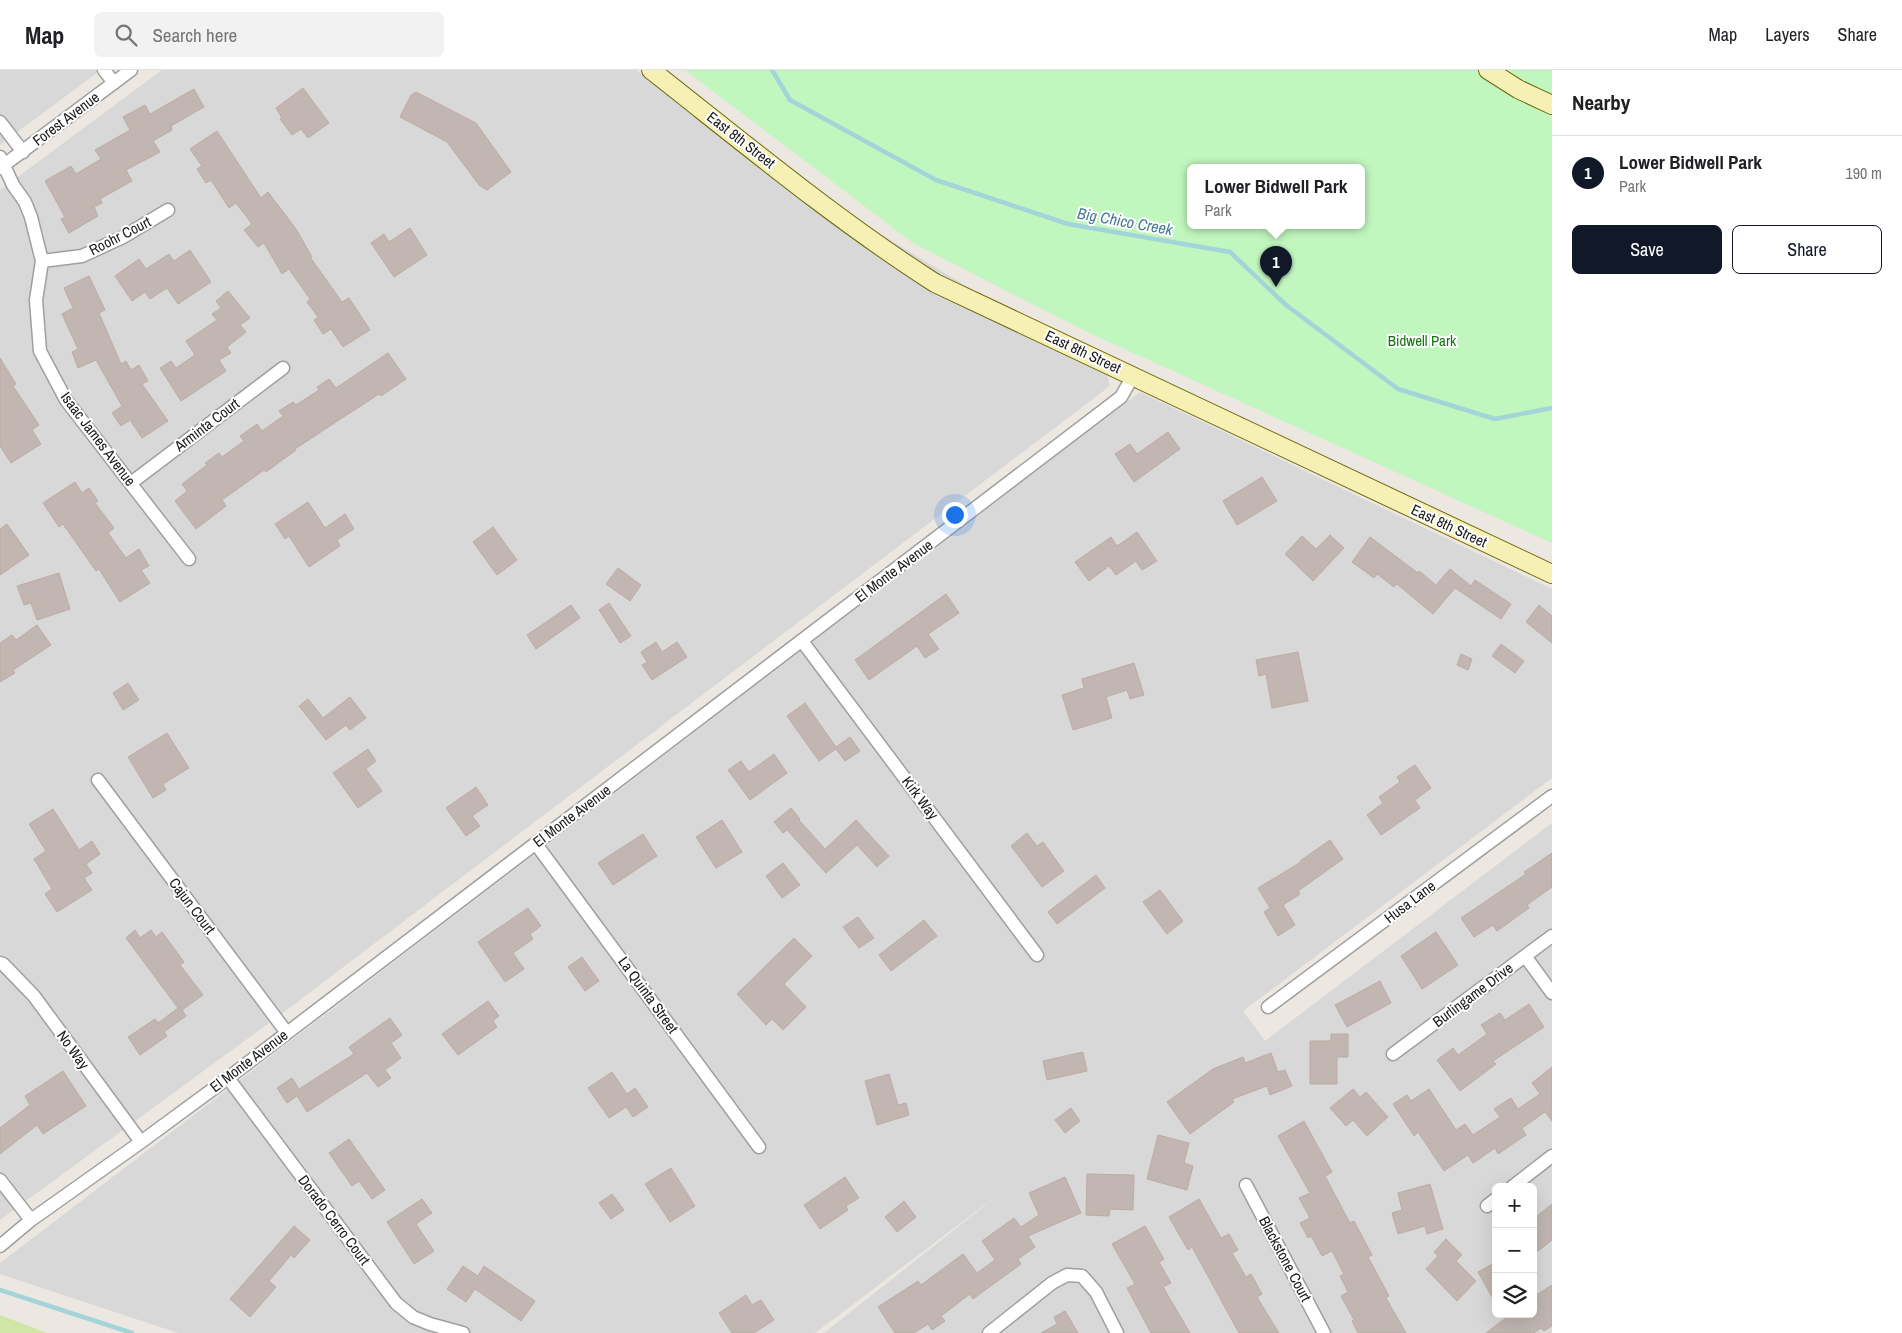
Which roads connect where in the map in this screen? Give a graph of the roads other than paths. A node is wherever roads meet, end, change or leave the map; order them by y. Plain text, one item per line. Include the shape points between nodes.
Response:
1 (104, 70) edge
2 (131, 70) edge
3 (651, 70) edge
4 (1488, 70) edge
5 (114, 83) junction
6 (1552, 105) edge
7 (0, 122) edge
8 (23, 152) junction
9 (2, 163) edge
10 (168, 210) dead end
11 (42, 261) junction
12 (282, 368) dead end
13 (1133, 376) junction
14 (131, 483) junction
15 (188, 559) dead end
16 (1552, 574) edge
17 (802, 641) junction
18 (98, 780) dead end
19 (1552, 796) edge
20 (536, 844) junction
21 (1552, 936) edge
22 (1037, 954) dead end
23 (1525, 956) junction
24 (0, 963) edge
25 (1552, 993) edge
26 (1268, 1007) dead end
27 (287, 1033) junction
28 (1393, 1054) dead end
29 (228, 1078) junction
30 (141, 1142) junction
31 (759, 1147) dead end
32 (1552, 1156) edge
33 (0, 1180) edge
34 (1517, 1183) edge
35 (1246, 1185) dead end
36 (31, 1220) junction
37 (0, 1246) edge
38 (463, 1333) edge
39 (989, 1333) edge
40 (1117, 1333) edge
41 (1324, 1333) edge

1 - 5 street
2 - 5 street, Forest Avenue
3 - 13 street, East 8th Street via 812,197 882,249 935,283
4 - 6 street
5 - 8 street, Forest Avenue
7 - 8 street
8 - 9 street, Forest Avenue
9 - 11 street, Isaac James Avenue via 25,202
10 - 11 street, Roohr Court via 123,237 82,256
11 - 14 street, Isaac James Avenue via 36,300 40,351 66,400
12 - 14 street, Arminta Court
13 - 16 street, East 8th Street
13 - 17 street, El Monte Avenue via 1121,397
14 - 15 street, Isaac James Avenue
17 - 20 street, El Monte Avenue
17 - 22 street, Kirk Way
18 - 27 street, Cajun Court
19 - 26 street, Husa Lane
20 - 27 street, El Monte Avenue
20 - 31 street, La Quinta Street
21 - 23 street, Burlingame Drive
23 - 25 street
23 - 28 street, Burlingame Drive
24 - 30 street, No Way via 34,996
27 - 29 street, El Monte Avenue
29 - 30 street, El Monte Avenue
29 - 38 street, Dorado Cerro Court via 396,1303 413,1317
30 - 36 street, El Monte Avenue
32 - 34 street
33 - 36 street
35 - 41 street, Blackstone Court
36 - 37 street, El Monte Avenue
39 - 40 street via 1052,1283 1067,1275 1082,1276 1096,1292

